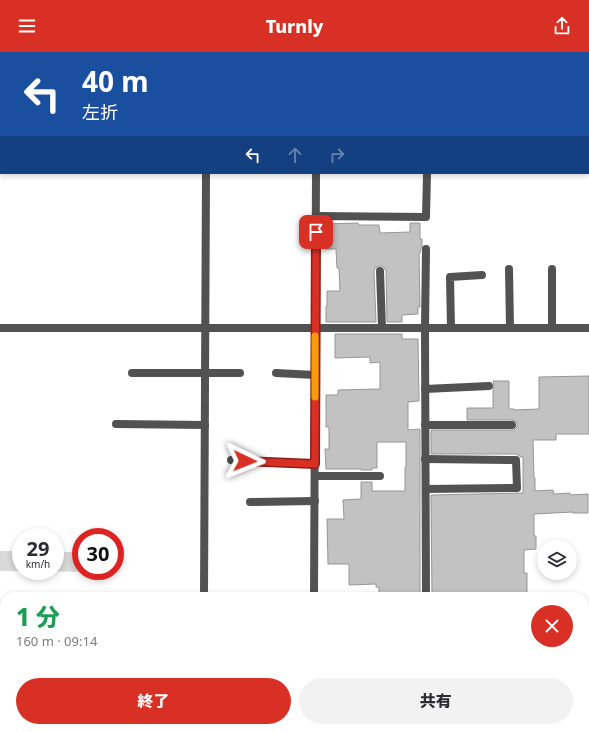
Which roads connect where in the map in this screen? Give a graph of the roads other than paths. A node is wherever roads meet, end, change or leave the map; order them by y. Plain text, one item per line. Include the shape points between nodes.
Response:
1 (206, 174) edge
2 (316, 174) edge
3 (427, 174) edge
4 (316, 216) junction
5 (426, 249) dead end
6 (552, 269) dead end
7 (509, 270) dead end
8 (380, 271) dead end
9 (482, 275) dead end
10 (0, 328) edge
11 (205, 328) junction
12 (315, 328) junction
13 (382, 328) junction
14 (425, 328) junction
15 (451, 328) junction
16 (510, 328) junction
17 (552, 328) junction
18 (589, 328) edge
19 (205, 372) junction
20 (132, 373) dead end
21 (240, 373) dead end
22 (276, 373) dead end
23 (315, 375) junction
24 (489, 386) dead end
25 (425, 388) junction
26 (116, 424) dead end
27 (205, 425) junction
28 (425, 425) junction
29 (512, 425) dead end
30 (425, 459) junction
31 (231, 460) dead end
32 (315, 464) junction
33 (315, 476) junction
34 (380, 476) dead end
35 (426, 489) junction
36 (315, 501) junction
37 (250, 502) dead end
38 (204, 592) edge
39 (314, 592) edge
40 (426, 592) edge

1 - 11 street
2 - 4 street
3 - 4 street via 426,217
4 - 12 street
5 - 14 street
6 - 17 street
7 - 16 street
8 - 13 street
9 - 15 street via 450,277
10 - 11 street
11 - 12 street
11 - 19 street
12 - 13 street
12 - 23 street
13 - 14 street
14 - 15 street
14 - 25 street
15 - 16 street
16 - 17 street
17 - 18 street
19 - 20 street
19 - 21 street
19 - 27 street
22 - 23 street
23 - 32 street
24 - 25 street
25 - 28 street
26 - 27 street
27 - 38 street
28 - 29 street
28 - 30 street
30 - 35 street
30 - 35 street via 516,460 517,488
31 - 32 street
32 - 33 street
33 - 34 street
33 - 36 street
35 - 40 street
36 - 37 street
36 - 39 street

